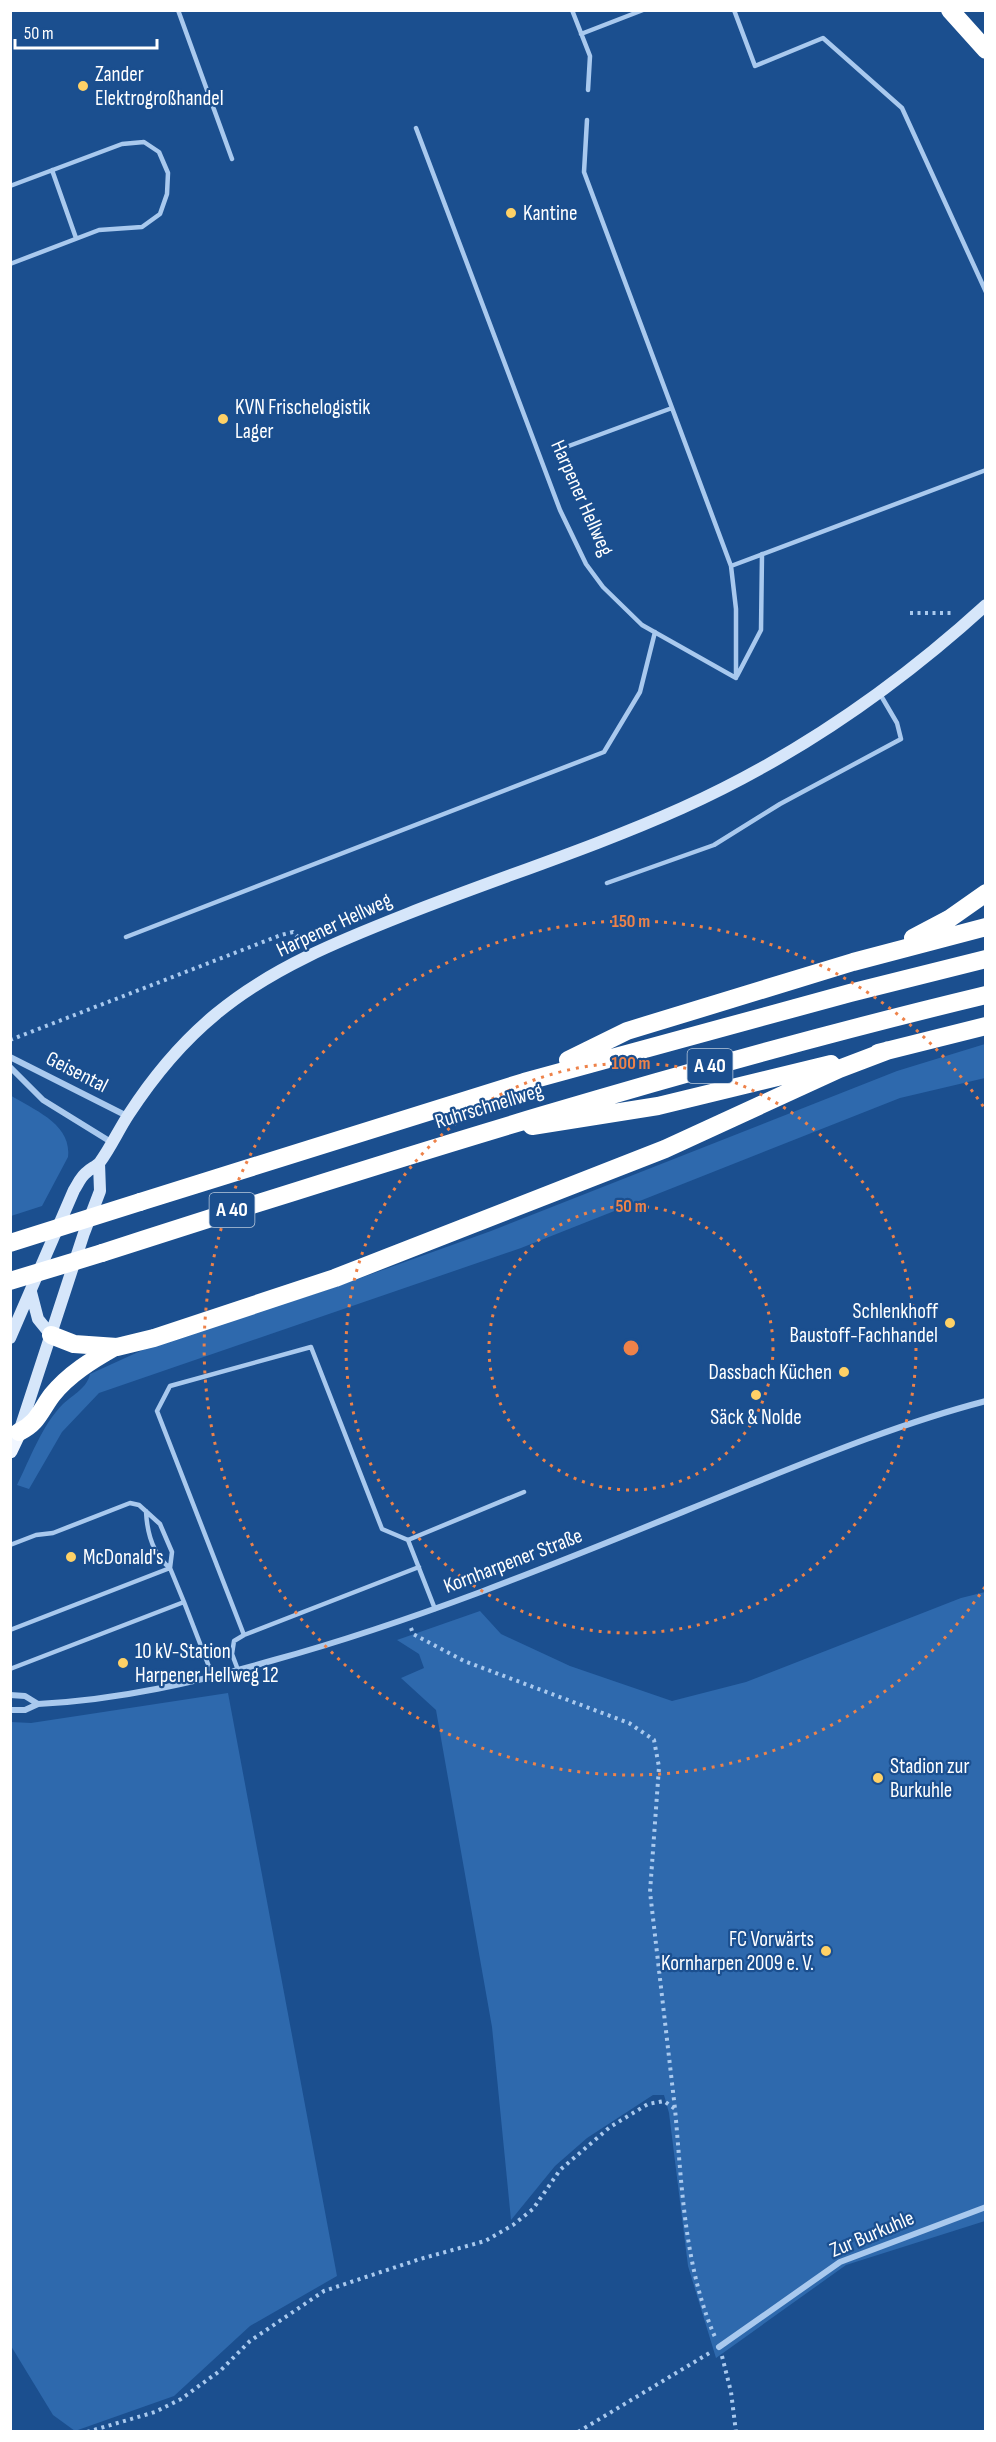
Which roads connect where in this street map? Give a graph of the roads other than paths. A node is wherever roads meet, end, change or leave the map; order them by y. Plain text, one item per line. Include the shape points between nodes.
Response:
1 (178, 10) edge
2 (572, 10) edge
3 (643, 10) edge
4 (734, 10) edge
5 (951, 10) edge
6 (581, 34) junction
7 (986, 39) edge
8 (986, 50) edge
9 (588, 90) dead end
10 (587, 120) dead end
11 (417, 128) dead end
12 (232, 159) dead end
13 (52, 170) junction
14 (10, 186) edge
15 (76, 238) junction
16 (10, 264) edge
17 (986, 292) edge
18 (672, 408) junction
19 (566, 447) dead end
20 (986, 470) edge
21 (762, 554) junction
22 (731, 566) junction
23 (981, 609) edge
24 (655, 632) junction
25 (736, 678) junction
26 (879, 691) junction
27 (608, 883) dead end
28 (986, 893) edge
29 (986, 927) edge
30 (126, 937) dead end
31 (986, 959) edge
32 (853, 962) junction
33 (986, 995) edge
34 (986, 1026) edge
35 (890, 1050) junction
36 (10, 1057) edge
37 (10, 1067) edge
38 (524, 1082) junction
39 (127, 1116) junction
40 (111, 1142) junction
41 (436, 1145) junction
42 (99, 1163) junction
43 (10, 1243) edge
44 (10, 1281) edge
45 (31, 1292) junction
46 (51, 1335) junction
47 (10, 1338) edge
48 (117, 1347) junction
49 (986, 1401) edge
50 (13, 1444) edge
51 (524, 1492) dead end
52 (146, 1511) junction
53 (408, 1540) junction
54 (10, 1545) edge
55 (419, 1567) junction
56 (170, 1568) junction
57 (184, 1602) junction
58 (435, 1609) junction
59 (10, 1630) edge
60 (244, 1635) junction
61 (10, 1669) edge
62 (238, 1670) junction
63 (213, 1677) junction
64 (10, 1695) edge
65 (38, 1704) junction
66 (10, 1710) edge
67 (986, 2207) edge
68 (719, 2347) road end

1 - 12 lane
2 - 6 lane
3 - 6 lane
4 - 17 lane via 755,66 823,38 902,108
5 - 7 highway
5 - 8 highway
6 - 9 lane via 590,56
10 - 18 lane via 584,172
11 - 24 lane, Harpener Hellweg via 560,510 586,564 603,587 642,625
13 - 14 lane
13 - 15 lane
13 - 15 lane via 122,144 144,142 159,152 168,173 167,194 160,214 142,227 99,230
15 - 16 lane
18 - 19 lane
18 - 22 lane
20 - 21 lane
21 - 22 lane
21 - 25 lane via 761,630
22 - 25 lane via 736,609
23 - 26 main road, Harpener Hellweg
24 - 25 lane, Harpener Hellweg
24 - 30 lane via 640,692 604,752
26 - 27 lane via 897,723 901,739 780,804 714,845
26 - 39 main road, Harpener Hellweg via 782,755 682,808 314,953 245,993 204,1025 167,1063
28 - 32 highway via 909,940
29 - 32 highway
31 - 38 highway, Ruhrschnellweg / A 40
32 - 38 highway via 627,1031
33 - 41 highway, Ruhrschnellweg / A 40 via 731,1060
34 - 35 highway
35 - 41 highway via 658,1107
35 - 48 highway via 839,1069 665,1149 508,1212 335,1278
36 - 39 street, Geisental
37 - 40 street, Geisental via 43,1100
38 - 43 highway, Ruhrschnellweg / A 40, bridge
39 - 40 main road, Harpener Hellweg
40 - 42 main road, Harpener Hellweg
41 - 44 highway, Ruhrschnellweg / A 40, bridge
42 - 45 main road, Harpener Hellweg via 84,1174 74,1190
42 - 46 main road via 100,1191
45 - 46 main road via 38,1319
45 - 47 main road, Harpener Hellweg
46 - 48 highway via 74,1344
46 - 50 main road
48 - 50 highway via 77,1371
49 - 58 street, Kornharpener Straße via 800,1464
51 - 53 lane
52 - 54 lane via 130,1503
52 - 56 lane via 158,1558
52 - 56 lane via 160,1524 171,1552
53 - 55 lane
53 - 60 lane via 382,1529 311,1347 170,1386 158,1411
55 - 58 lane
55 - 60 lane
56 - 57 lane
56 - 59 lane
57 - 61 lane
57 - 63 lane
58 - 62 street, Kornharpener Straße
60 - 62 lane via 234,1641 232,1654
62 - 63 street, Kornharpener Straße
63 - 65 street, Kornharpener Straße via 106,1697
64 - 65 street, Kornharpener Straße via 25,1696
65 - 66 street, Kornharpener Straße via 25,1710
67 - 68 street, Zur Burkuhle via 840,2262

